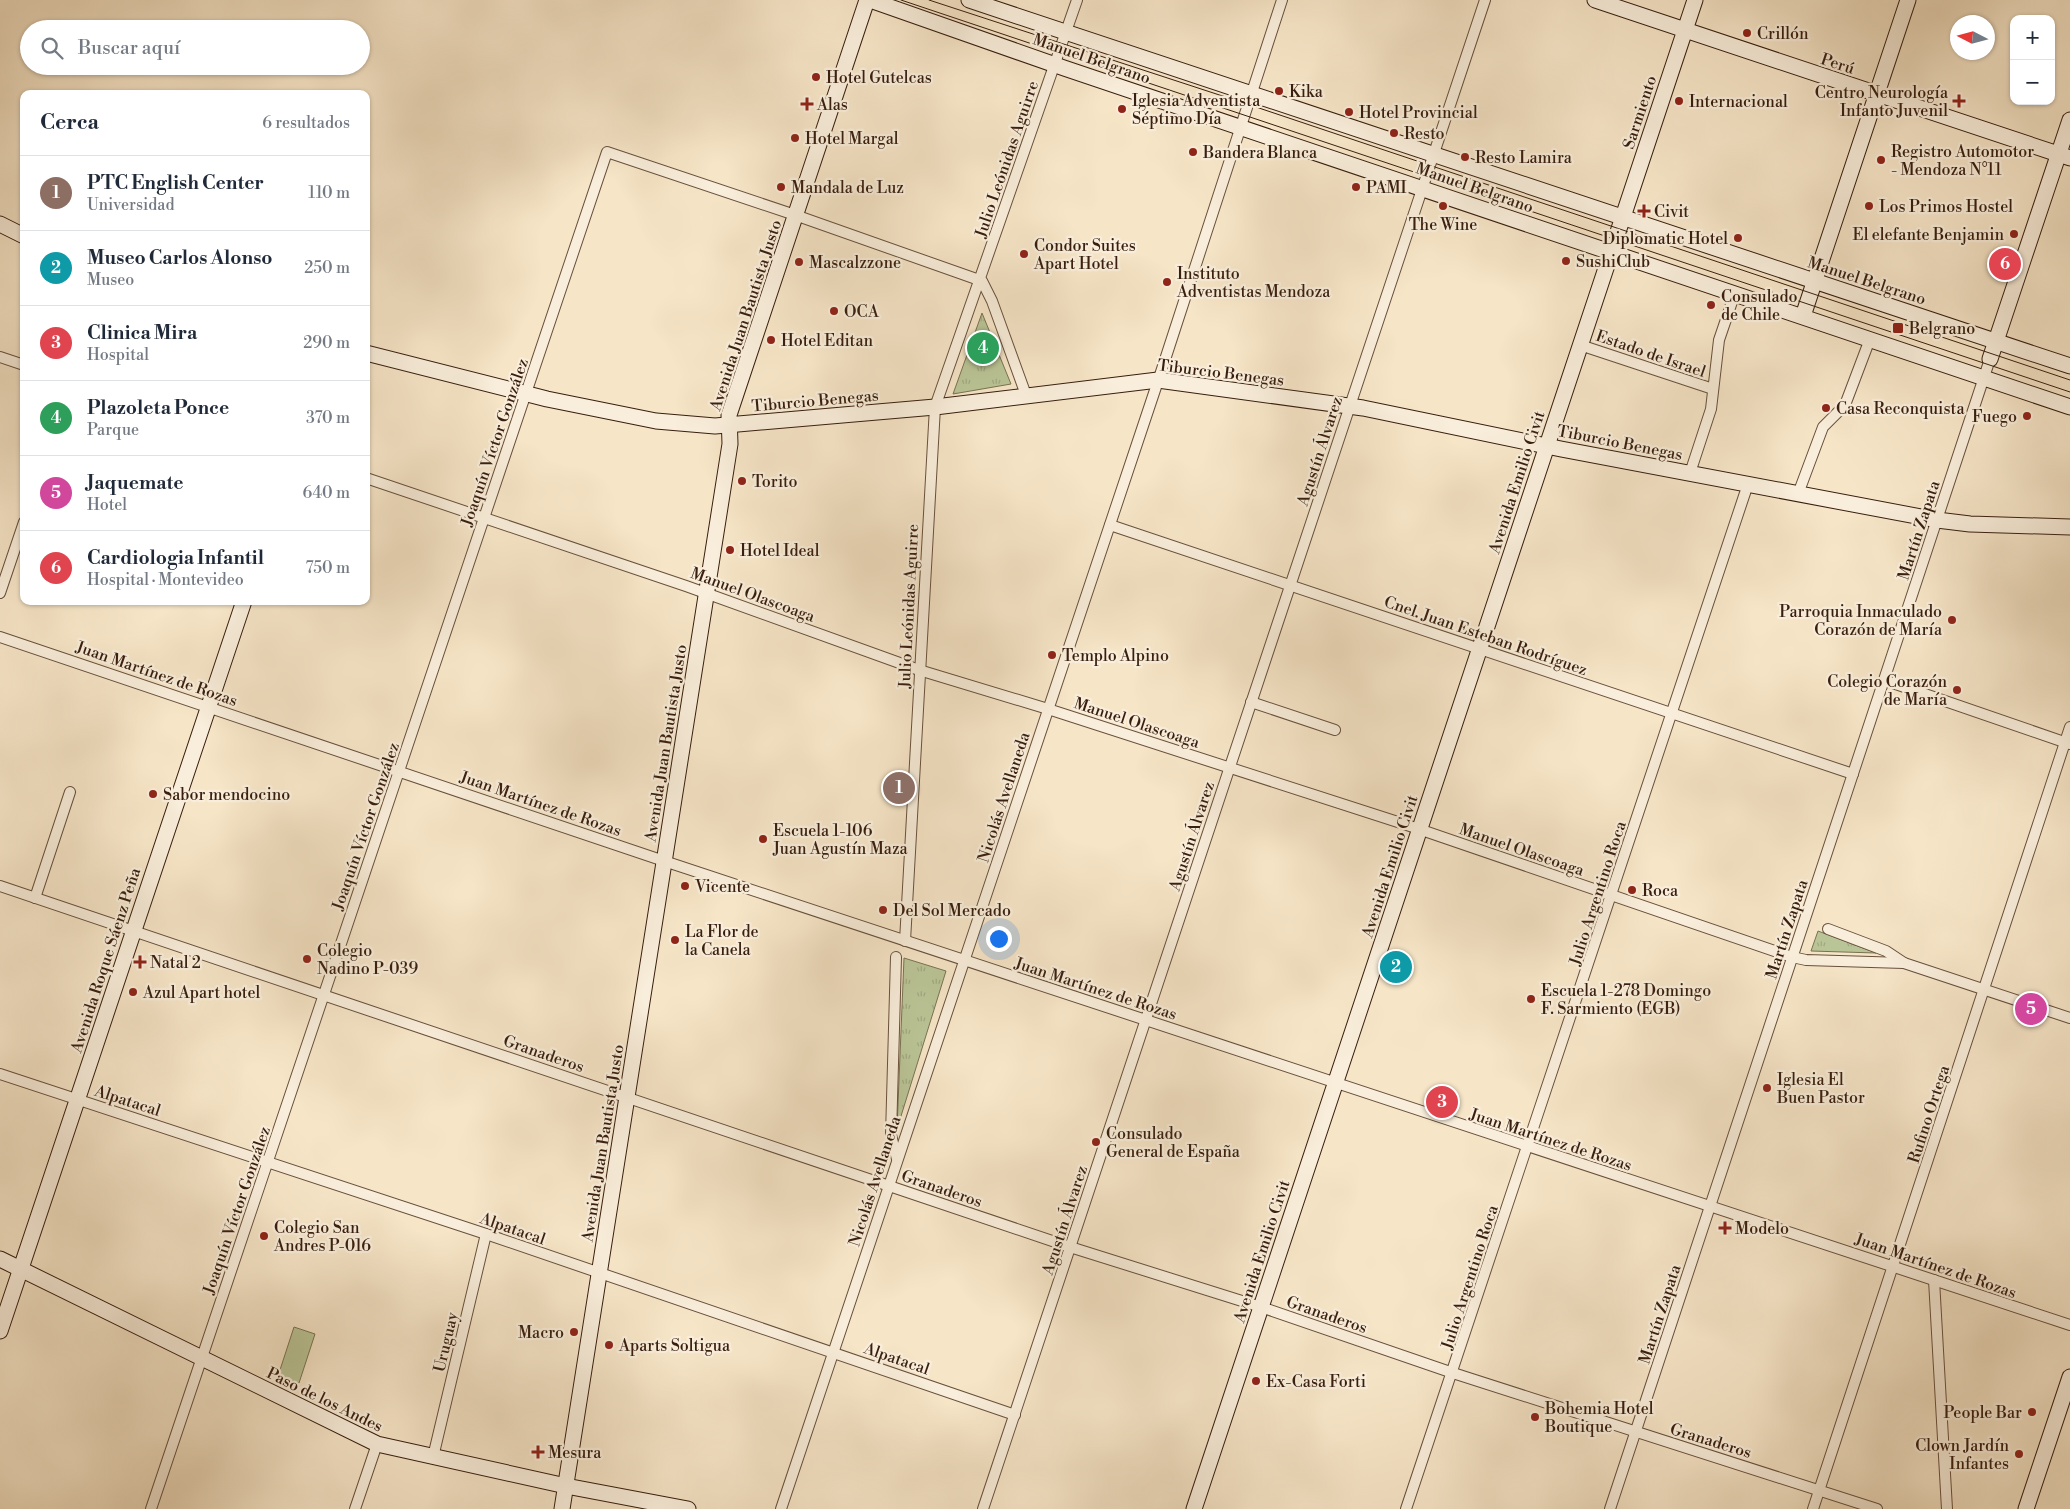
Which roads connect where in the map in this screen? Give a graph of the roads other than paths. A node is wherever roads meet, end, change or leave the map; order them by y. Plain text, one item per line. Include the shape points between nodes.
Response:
1 (869, 0) edge
2 (969, 0) edge
3 (1077, 0) edge
4 (1282, 0) edge
5 (1485, 0) edge
6 (1595, 0) edge
7 (1695, 0) edge
8 (1908, 0) edge
9 (1685, 30) junction
10 (1066, 33) junction
11 (1056, 64) junction
12 (1250, 94) junction
13 (1877, 94) junction
14 (2070, 120) edge
15 (1240, 126) junction
16 (1433, 155) junction
17 (2064, 157) edge
18 (1422, 188) junction
19 (795, 215) junction
20 (1622, 218) junction
21 (0, 224) edge
22 (20, 234) edge
23 (1617, 235) joint
24 (1612, 251) junction
25 (980, 280) junction
26 (1815, 281) junction
27 (1735, 293) junction
28 (1803, 316) junction
29 (1870, 339) junction
30 (1996, 341) junction
31 (1580, 345) junction
32 (370, 354) edge
33 (0, 357) edge
34 (1990, 359) joint
35 (20, 364) edge
36 (2070, 366) edge
37 (1984, 378) junction
38 (1158, 380) junction
39 (1713, 389) junction
40 (526, 394) junction
41 (1026, 395) junction
42 (1350, 406) junction
43 (935, 407) junction
44 (2070, 407) edge
45 (729, 425) junction
46 (1547, 446) junction
47 (1690, 473) junction
48 (370, 479) edge
49 (1748, 484) junction
50 (1798, 494) junction
51 (484, 517) junction
52 (1937, 520) junction
53 (1110, 525) junction
54 (2070, 527) edge
55 (20, 534) edge
56 (1290, 585) junction
57 (0, 593) edge
58 (706, 594) junction
59 (243, 605) edge
60 (0, 636) edge
61 (1480, 649) junction
62 (919, 670) junction
63 (1884, 680) junction
64 (1251, 702) junction
65 (208, 706) junction
66 (1048, 709) junction
67 (1672, 714) junction
68 (2070, 727) edge
69 (1335, 730) dead end
70 (2067, 743) edge
71 (1230, 768) junction
72 (399, 771) junction
73 (1853, 774) junction
74 (70, 792) dead end
75 (1419, 830) junction
76 (664, 861) junction
77 (0, 886) edge
78 (1612, 895) junction
79 (35, 898) junction
80 (1828, 929) dead end
81 (134, 930) junction
82 (905, 941) junction
83 (896, 957) dead end
84 (1792, 957) junction
85 (964, 960) junction
86 (1904, 963) junction
87 (1984, 990) junction
88 (324, 995) junction
89 (2070, 1018) edge
90 (1146, 1020) junction
91 (0, 1074) edge
92 (1335, 1083) junction
93 (627, 1097) junction
94 (78, 1099) junction
95 (891, 1133) junction
96 (906, 1136) junction
97 (1528, 1147) junction
98 (268, 1162) junction
99 (897, 1162) junction
100 (889, 1186) junction
101 (1710, 1206) junction
102 (486, 1234) junction
103 (1070, 1247) junction
104 (0, 1259) edge
105 (1893, 1266) junction
106 (20, 1269) junction
107 (600, 1273) junction
108 (1934, 1280) junction
109 (1261, 1307) junction
110 (2070, 1325) edge
111 (0, 1331) edge
112 (833, 1352) junction
113 (201, 1359) junction
114 (1452, 1373) junction
115 (2070, 1377) edge
116 (1014, 1415) junction
117 (1636, 1432) junction
118 (377, 1444) junction
119 (434, 1457) junction
120 (566, 1486) junction
121 (1819, 1490) junction
122 (151, 1509) edge
123 (354, 1509) edge
124 (562, 1509) edge
125 (688, 1509) edge
126 (781, 1509) edge
127 (983, 1509) edge
128 (1194, 1509) edge
129 (1406, 1509) edge
130 (1610, 1509) edge
131 (1813, 1509) edge
132 (1877, 1509) edge
133 (1947, 1509) edge
134 (2026, 1509) edge

1 - 11 street, Manuel Belgrano
1 - 19 street, Avenida Juan Bautista Justo
2 - 10 street, Manuel Belgrano
3 - 10 street, Julio Leónidas Aguirre
4 - 12 street, Nicolás Avellaneda
5 - 16 street, Agustín Álvarez
6 - 9 street, Perú
7 - 9 street, Sarmiento
8 - 13 street
9 - 13 street, Perú
9 - 20 street, Sarmiento
10 - 11 street, Julio Leónidas Aguirre
10 - 12 street, Manuel Belgrano
11 - 15 street, Manuel Belgrano
11 - 25 street, Julio Leónidas Aguirre
12 - 15 street, Nicolás Avellaneda
12 - 16 street, Manuel Belgrano
13 - 17 street, Perú
13 - 26 street
14 - 17 street
15 - 18 street, Manuel Belgrano
15 - 38 street, Nicolás Avellaneda
16 - 18 street, Agustín Álvarez
16 - 20 street, Manuel Belgrano
17 - 30 street
18 - 24 street, Manuel Belgrano
18 - 42 street, Agustín Álvarez
19 - 25 street
19 - 40 street, Joaquín Víctor González via 607,152
19 - 45 street, Avenida Juan Bautista Justo via 731,408
20 - 23 street, Sarmiento
20 - 26 street, Manuel Belgrano
21 - 22 street
23 - 24 street, Avenida Emilio Civit
24 - 27 street, Manuel Belgrano
24 - 31 street, Avenida Emilio Civit
25 - 41 street via 986,285
25 - 43 street, Julio Leónidas Aguirre
26 - 28 street
26 - 30 street, Manuel Belgrano
27 - 28 street, Manuel Belgrano
27 - 39 street via 1719,340
28 - 29 street, Manuel Belgrano
29 - 37 street, Manuel Belgrano
29 - 50 street via 1845,405 1823,427
30 - 34 street
30 - 36 street, Manuel Belgrano
31 - 39 street, Estado de Israel
31 - 46 street, Avenida Emilio Civit
32 - 40 street, Tiburcio Benegas
33 - 35 street
34 - 37 street, Martín Zapata
37 - 44 street, Manuel Belgrano
37 - 52 street, Martín Zapata
38 - 41 street, Tiburcio Benegas
38 - 42 street, Tiburcio Benegas
38 - 53 street, Nicolás Avellaneda
39 - 47 street via 1707,427
40 - 45 street, Tiburcio Benegas via 669,423
40 - 51 street, Joaquín Víctor González
41 - 43 street, Tiburcio Benegas
42 - 46 street, Tiburcio Benegas
42 - 56 street, Agustín Álvarez
43 - 45 street, Tiburcio Benegas
43 - 62 street, Julio Leónidas Aguirre
45 - 58 street, Avenida Juan Bautista Justo via 730,444
46 - 47 street, Tiburcio Benegas
46 - 61 street, Avenida Emilio Civit
47 - 49 street, Tiburcio Benegas
48 - 51 street, Manuel Olascoaga
49 - 50 street, Tiburcio Benegas
49 - 67 street, Julio Argentino Roca
50 - 52 street, Tiburcio Benegas
51 - 58 street, Manuel Olascoaga
51 - 72 street, Joaquín Víctor González
52 - 54 street, Tiburcio Benegas
52 - 63 street, Martín Zapata
53 - 56 street, Cnel. Juan Esteban Rodríguez
53 - 66 street, Nicolás Avellaneda
55 - 57 street
56 - 61 street, Cnel. Juan Esteban Rodríguez
56 - 64 street, Agustín Álvarez
58 - 62 street, Manuel Olascoaga
58 - 76 street, Avenida Juan Bautista Justo
59 - 65 street, Avenida Roque Sáenz Peña
60 - 65 street, Juan Martínez de Rozas
61 - 67 street, Cnel. Juan Esteban Rodríguez
61 - 75 street, Avenida Emilio Civit
62 - 66 street, Manuel Olascoaga
62 - 82 street, Julio Leónidas Aguirre
63 - 70 street
63 - 73 street, Martín Zapata
64 - 69 street
64 - 71 street, Agustín Álvarez
65 - 72 street, Juan Martínez de Rozas
65 - 81 street, Avenida Roque Sáenz Peña
66 - 71 street, Manuel Olascoaga
66 - 85 street, Nicolás Avellaneda
67 - 73 street, Cnel. Juan Esteban Rodríguez
67 - 78 street, Julio Argentino Roca
68 - 70 street, Rufino Ortega
70 - 87 street, Rufino Ortega
71 - 75 street, Manuel Olascoaga
71 - 90 street, Agustín Álvarez
72 - 76 street, Juan Martínez de Rozas
72 - 88 street, Joaquín Víctor González
73 - 84 street, Martín Zapata
74 - 79 street
75 - 78 street, Manuel Olascoaga
75 - 92 street, Avenida Emilio Civit
76 - 82 street, Juan Martínez de Rozas
76 - 93 street, Avenida Juan Bautista Justo
77 - 79 street, Granaderos
78 - 84 street, Manuel Olascoaga
78 - 97 street, Julio Argentino Roca
79 - 81 street, Granaderos
80 - 86 street, Manuel Olascoaga via 1886,950
81 - 88 street, Granaderos
81 - 94 street, Avenida Roque Sáenz Peña
82 - 85 street, Juan Martínez de Rozas
83 - 95 street
84 - 86 street, Manuel Olascoaga
84 - 101 street, Martín Zapata
85 - 90 street, Juan Martínez de Rozas
85 - 96 street, Nicolás Avellaneda
86 - 87 street, Manuel Olascoaga
87 - 89 street, Manuel Olascoaga
87 - 105 street, Rufino Ortega
88 - 93 street, Granaderos
88 - 98 street, Joaquín Víctor González
90 - 92 street, Juan Martínez de Rozas
90 - 103 street, Agustín Álvarez
91 - 94 street, Alpatacal
92 - 97 street, Juan Martínez de Rozas
92 - 109 street, Avenida Emilio Civit
93 - 100 street, Granaderos
93 - 107 street, Avenida Juan Bautista Justo
94 - 98 street, Alpatacal
94 - 106 street, Avenida Roque Sáenz Peña
95 - 96 street via 897,1142
95 - 99 street
96 - 99 street, Nicolás Avellaneda
97 - 101 street, Juan Martínez de Rozas
97 - 114 street, Julio Argentino Roca
98 - 102 street, Alpatacal
98 - 113 street, Joaquín Víctor González
99 - 100 street, Nicolás Avellaneda
100 - 103 street, Granaderos
100 - 112 street, Nicolás Avellaneda
101 - 105 street, Juan Martínez de Rozas
101 - 117 street, Martín Zapata
102 - 107 street, Alpatacal
102 - 119 street, Uruguay
103 - 109 street, Granaderos
103 - 116 street, Agustín Álvarez
104 - 106 street, Paso de los Andes
105 - 108 street, Juan Martínez de Rozas
105 - 121 street, Rufino Ortega
106 - 111 street, Avenida Roque Sáenz Peña
106 - 113 street, Paso de los Andes
107 - 112 street, Alpatacal
107 - 120 street, Avenida Juan Bautista Justo
108 - 110 street, Juan Martínez de Rozas
108 - 133 street
109 - 114 street, Granaderos
109 - 128 street, Avenida Emilio Civit
112 - 116 street, Alpatacal
112 - 126 street, Nicolás Avellaneda
113 - 118 street, Paso de los Andes
113 - 122 street, Joaquín Víctor González
114 - 117 street, Granaderos
114 - 129 street, Julio Argentino Roca
115 - 134 street
116 - 127 street, Agustín Álvarez
117 - 121 street, Granaderos
117 - 130 street, Martín Zapata
118 - 119 street, Paso de los Andes
118 - 123 street
119 - 120 street, Paso de los Andes
120 - 124 street, Avenida Juan Bautista Justo
120 - 125 street, Paso de los Andes
121 - 131 street, Rufino Ortega
121 - 132 street, Granaderos

